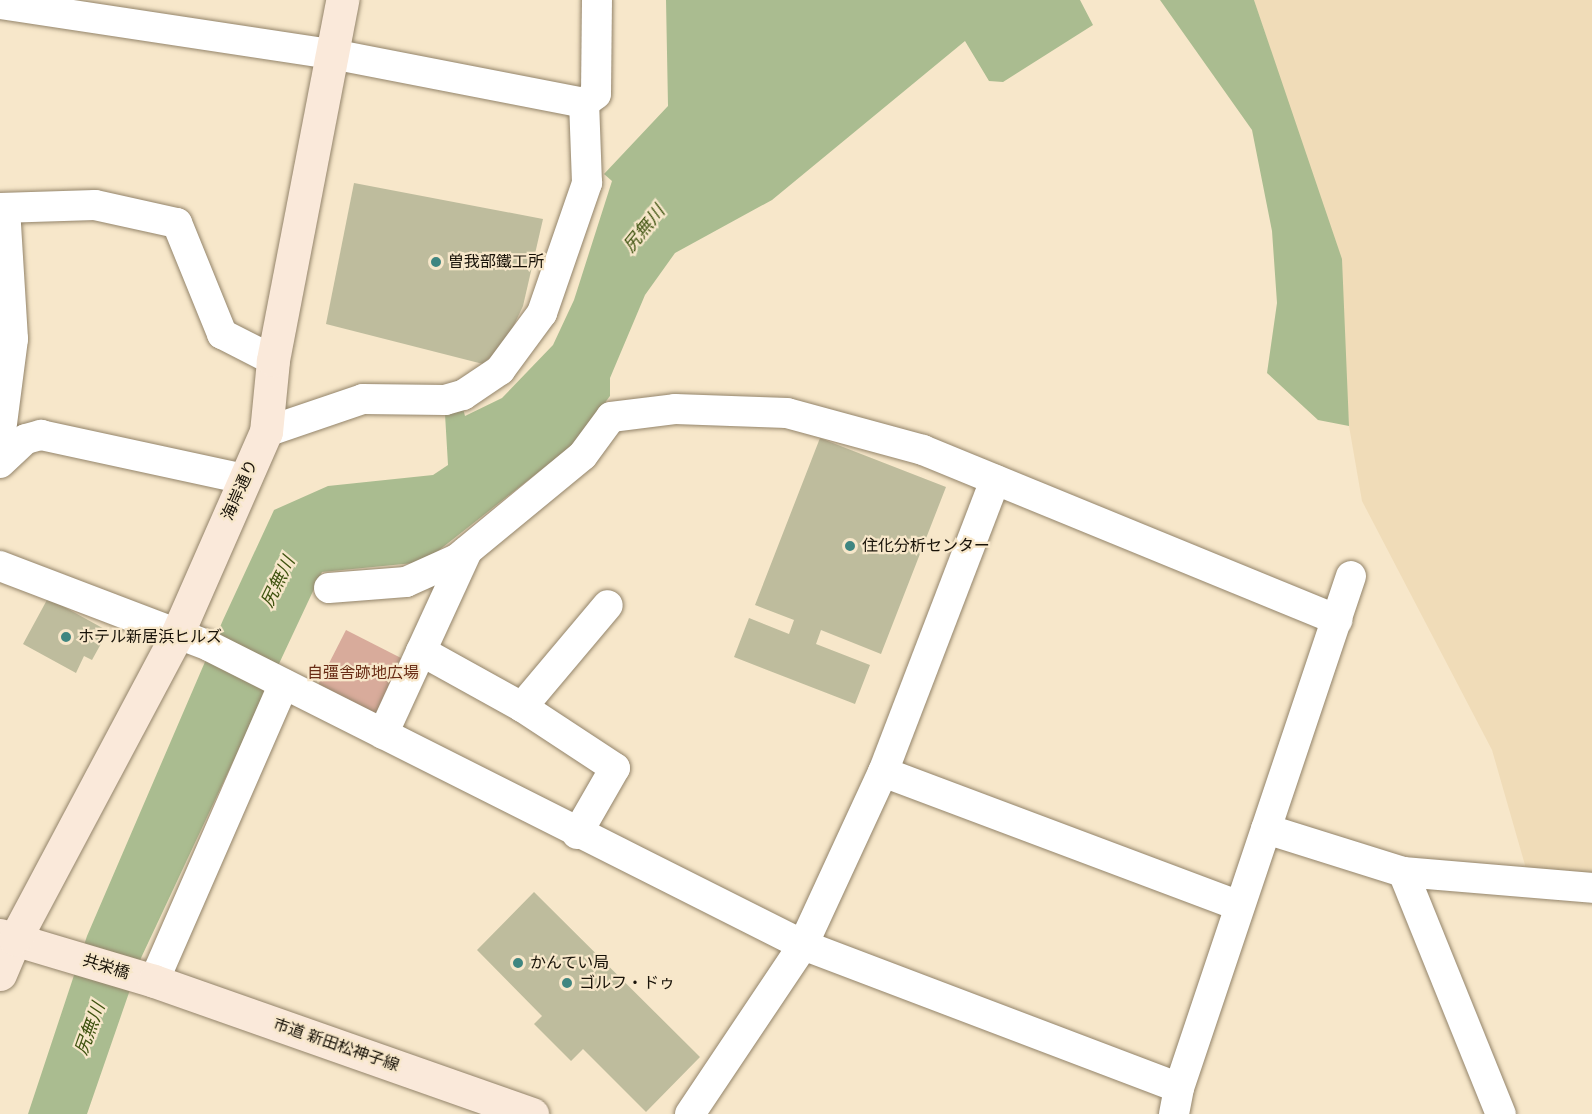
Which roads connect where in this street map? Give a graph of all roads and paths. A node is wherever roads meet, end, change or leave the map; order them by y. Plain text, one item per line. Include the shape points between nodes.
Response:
1 (342, 0) edge
2 (597, 0) edge
3 (0, 4) edge
4 (59, 7) edge
5 (332, 54) junction
6 (584, 103) junction
7 (3, 208) edge
8 (273, 360) junction
9 (266, 432) junction
10 (0, 439) edge
11 (0, 463) edge
12 (245, 479) junction
13 (995, 480) junction
14 (467, 551) junction
15 (0, 566) edge
16 (1352, 576) dead end
17 (329, 588) dead end
18 (608, 605) dead end
19 (1337, 620) junction
20 (178, 632) junction
21 (421, 651) junction
22 (278, 681) junction
23 (522, 707) junction
24 (383, 734) junction
25 (883, 772) junction
26 (1266, 829) junction
27 (577, 834) junction
28 (1403, 872) junction
29 (1592, 888) edge
30 (1240, 906) junction
31 (5, 942) edge
32 (803, 945) junction
33 (0, 974) edge
34 (147, 979) junction
35 (1176, 1101) edge
36 (532, 1114) edge
37 (690, 1114) edge
38 (1501, 1114) edge

1 - 5 street, 海岸通り
2 - 6 street via 596,94
3 - 4 street
4 - 5 street
5 - 6 street
5 - 8 street, 海岸通り
6 - 9 street via 587,183 542,313 500,370 464,395 445,400 363,399
7 - 8 street via 96,205 177,223 222,334
7 - 10 street via 13,339
8 - 9 street, 海岸通り
9 - 12 street, 海岸通り
11 - 12 street via 26,439 41,435
12 - 20 street, 海岸通り
13 - 14 street via 923,450 787,413 675,409 611,417 584,455
13 - 19 street
13 - 25 street
14 - 17 street via 406,582
14 - 21 street
15 - 20 street
16 - 19 street
18 - 23 street
19 - 26 street
20 - 22 street
20 - 31 street, 海岸通り
21 - 23 street
21 - 24 street
22 - 24 street
22 - 34 street
23 - 27 street via 615,768
24 - 27 street
25 - 30 street
25 - 32 street
26 - 28 street
26 - 30 street
27 - 32 street
28 - 29 street
28 - 38 street
30 - 35 street
31 - 33 street, 海岸通り
31 - 34 street, 共栄橋 via 72,956
32 - 35 street
32 - 37 street
34 - 36 street, 市道 新田松神子線

